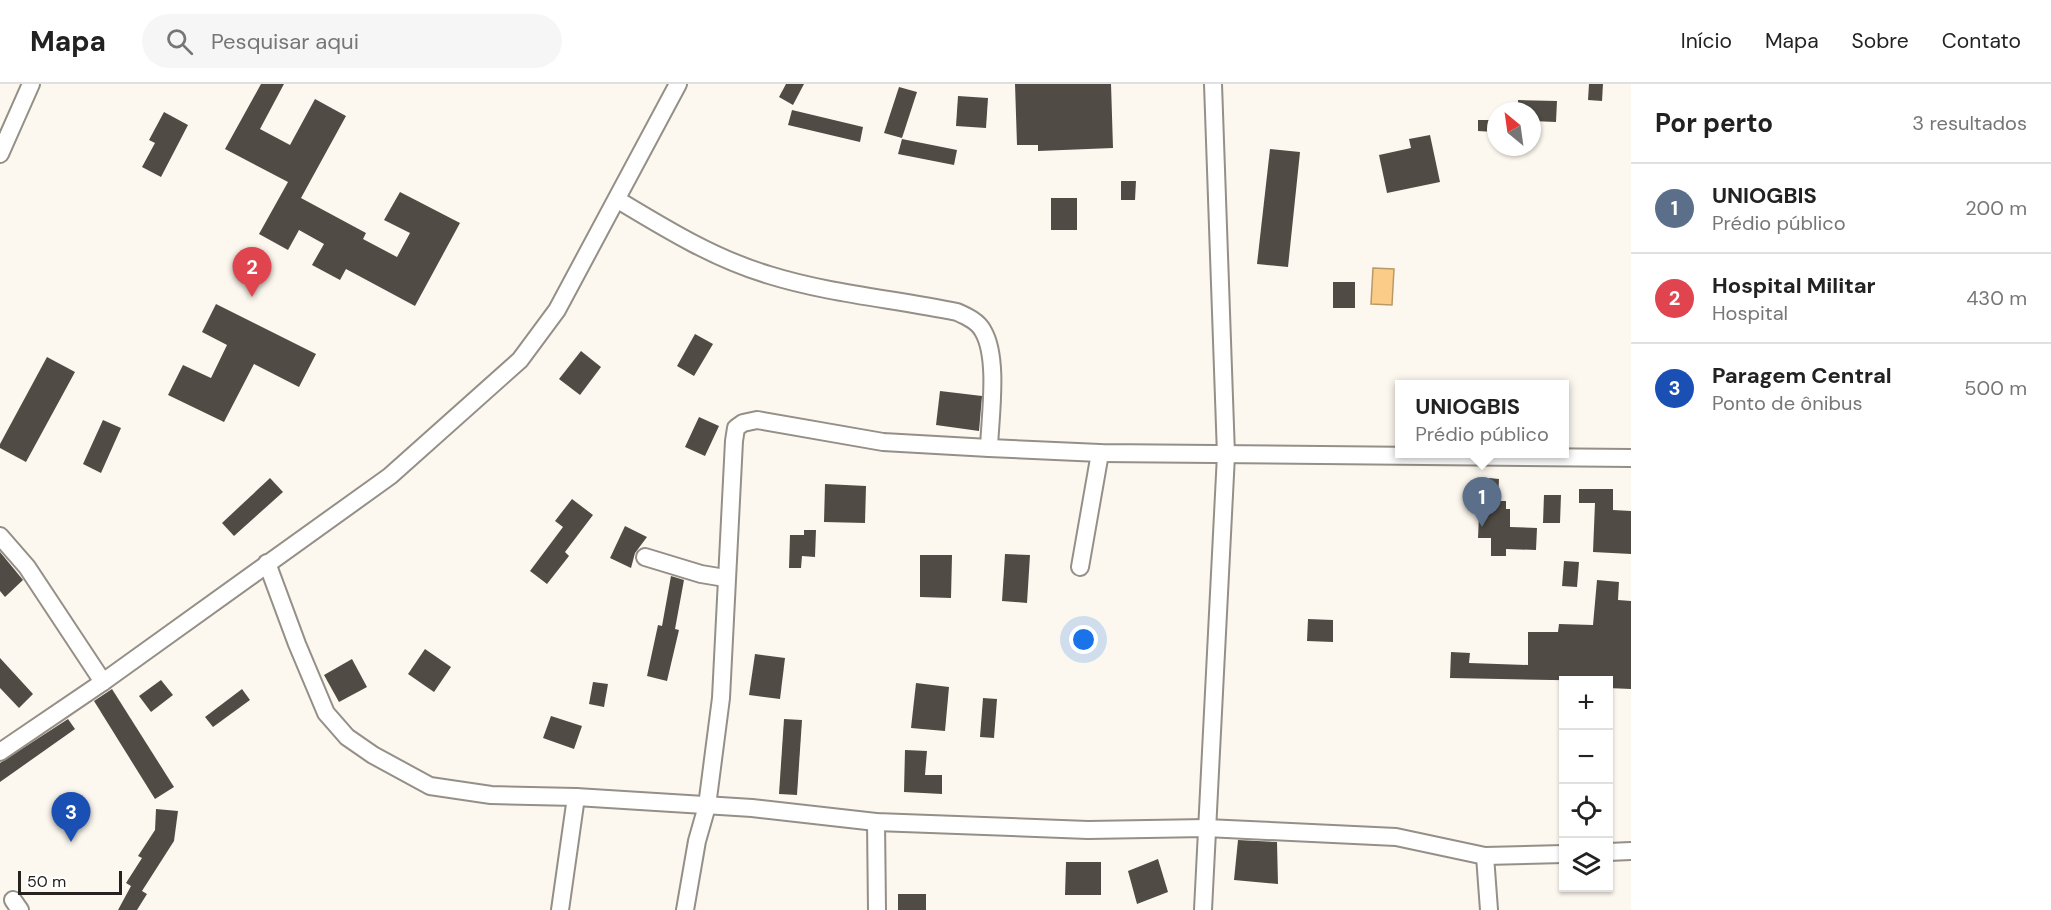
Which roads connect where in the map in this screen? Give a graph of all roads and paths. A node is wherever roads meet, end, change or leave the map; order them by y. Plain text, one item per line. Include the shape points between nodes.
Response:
1 (31, 84) edge
2 (678, 84) edge
3 (1214, 84) edge
4 (0, 154) edge
5 (618, 200) junction
6 (989, 448) junction
7 (1100, 453) junction
8 (1226, 454) junction
9 (1395, 456) edge
10 (1569, 457) edge
11 (1631, 458) edge
12 (0, 536) edge
13 (645, 557) dead end
14 (267, 562) junction
15 (1080, 567) dead end
16 (725, 578) junction
17 (103, 682) junction
18 (0, 752) edge
19 (576, 797) junction
20 (707, 806) junction
21 (876, 822) junction
22 (1206, 828) junction
23 (1631, 850) edge
24 (1613, 852) edge
25 (1559, 854) edge
26 (1485, 856) junction
27 (560, 910) edge
28 (685, 910) edge
29 (877, 910) edge
30 (1203, 910) edge
31 (1489, 910) edge

1 - 4 street
2 - 5 street
3 - 8 street
5 - 6 street via 724,258 768,275 957,312 972,320 983,330 992,363
5 - 14 street via 557,310 520,360 390,476
6 - 7 street
6 - 16 street via 883,442 757,420 743,423 736,428 734,441
7 - 8 street
7 - 15 street
8 - 9 street
8 - 22 street
10 - 11 street
12 - 17 street via 27,567
13 - 16 street
14 - 17 street
14 - 19 street via 311,680 326,712 347,737 430,786 491,795
16 - 20 street via 721,698
17 - 18 street
19 - 20 street
19 - 27 street
20 - 21 street
20 - 28 street
21 - 22 street via 1088,830
21 - 29 street
22 - 26 street via 1396,837
22 - 30 street
23 - 24 street
25 - 26 street
26 - 31 street

